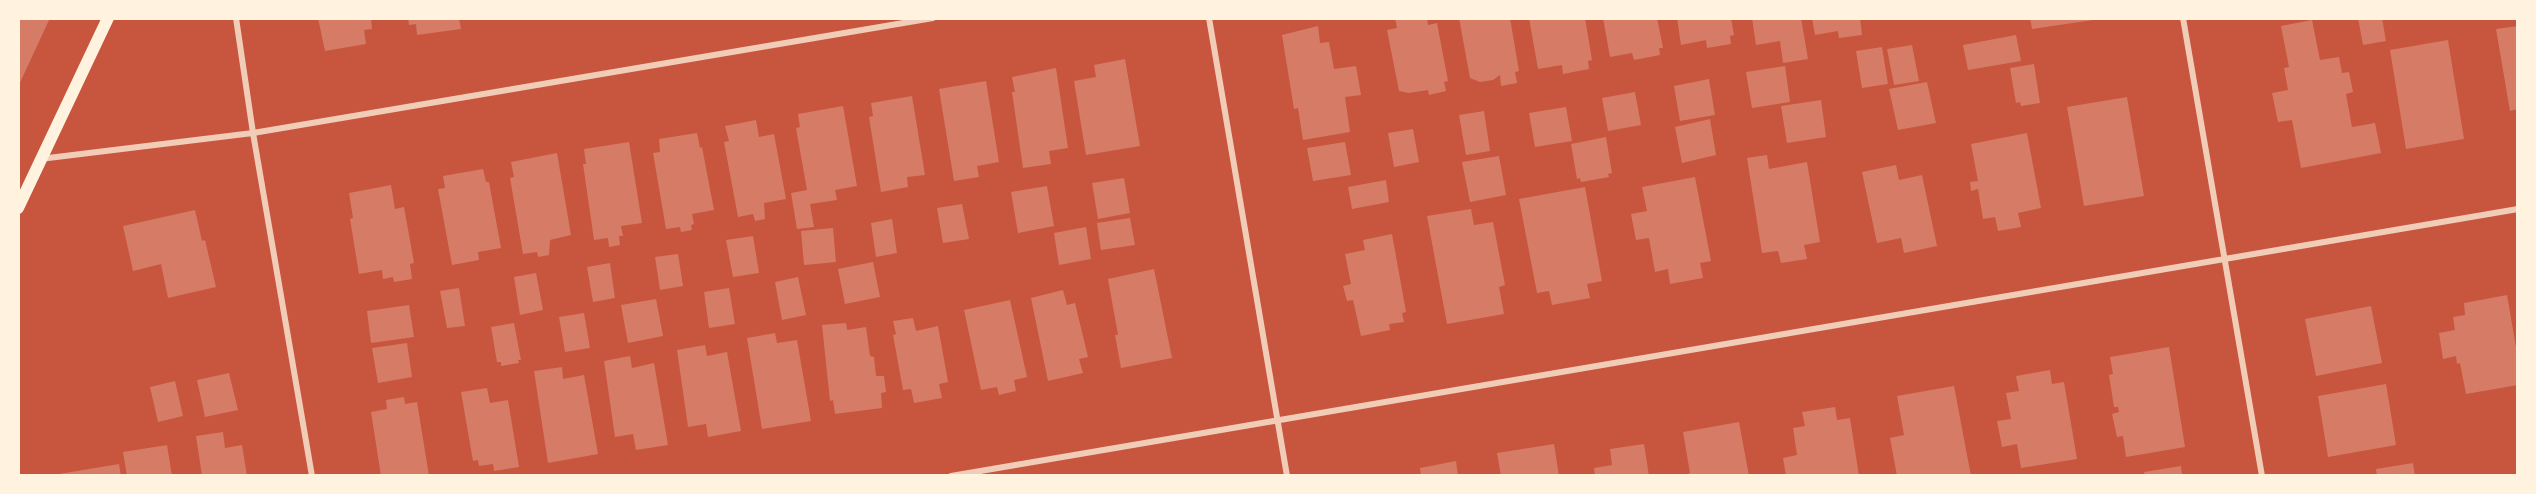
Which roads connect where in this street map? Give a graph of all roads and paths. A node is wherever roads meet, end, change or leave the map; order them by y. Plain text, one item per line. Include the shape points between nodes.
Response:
1 (108, 18) edge
2 (236, 18) edge
3 (933, 18) edge
4 (1209, 18) edge
5 (2183, 18) edge
6 (253, 133) junction
7 (40, 159) junction
8 (18, 208) edge
9 (2518, 209) edge
10 (2223, 259) junction
11 (1278, 421) junction
12 (312, 476) edge
13 (951, 476) edge
14 (1287, 476) edge
15 (2262, 476) edge

1 - 7 main road
2 - 6 street
3 - 6 street
4 - 11 street
5 - 10 street
6 - 7 street
6 - 12 street
7 - 8 main road
9 - 10 street
10 - 11 street
10 - 15 street
11 - 13 street
11 - 14 street

